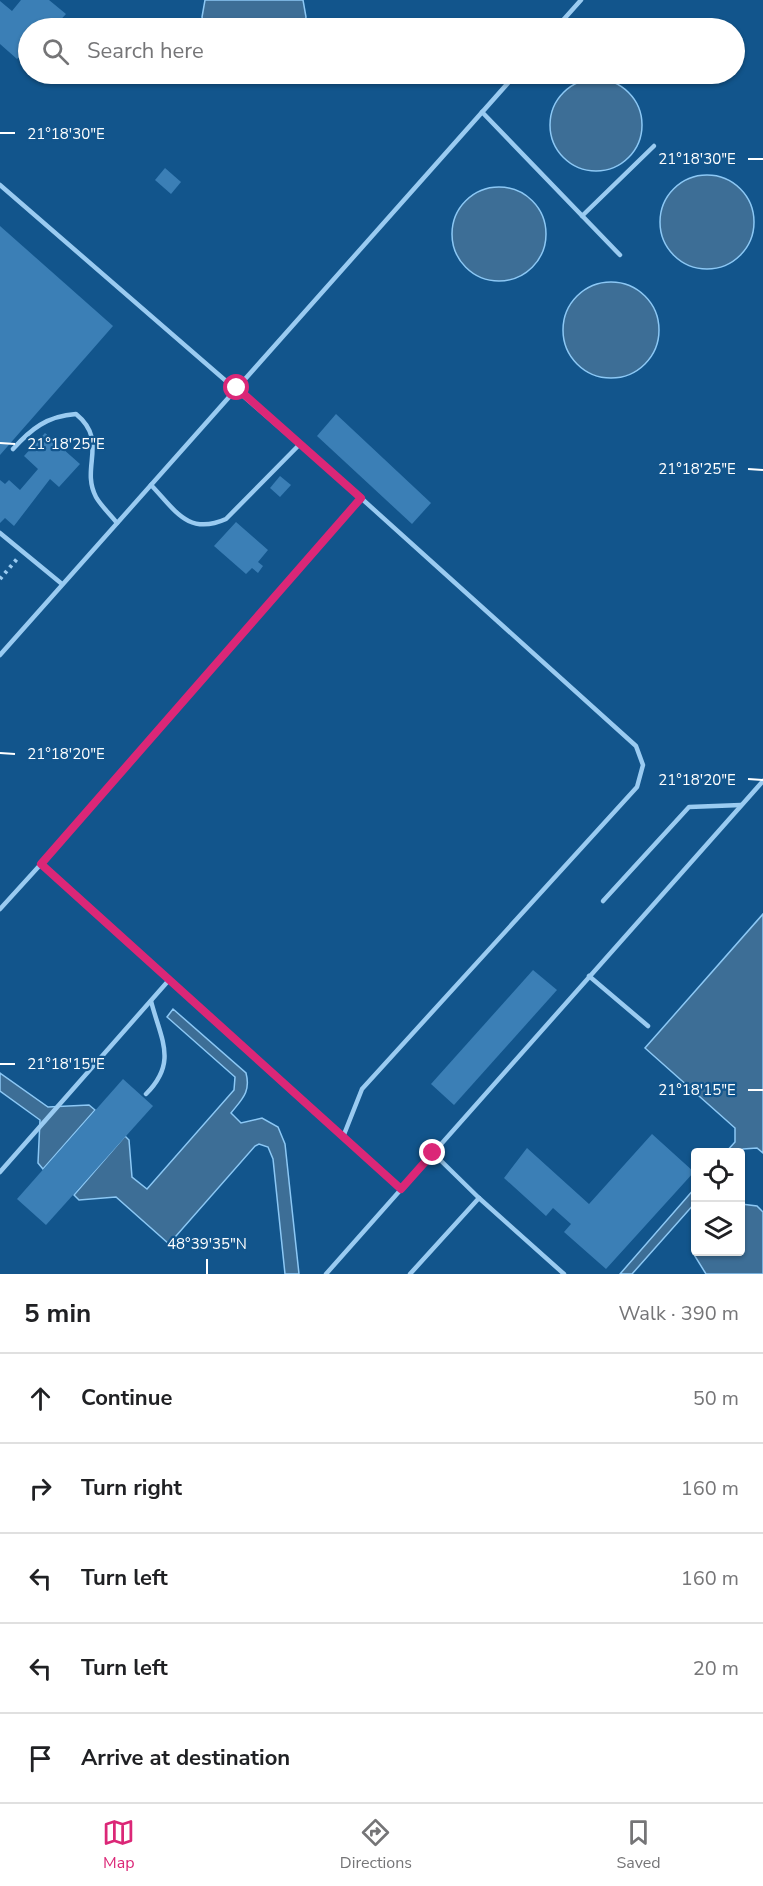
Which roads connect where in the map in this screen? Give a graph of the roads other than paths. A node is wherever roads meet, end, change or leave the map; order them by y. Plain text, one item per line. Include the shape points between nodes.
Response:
1 (581, 0) edge
2 (565, 18) edge
3 (507, 84) edge
4 (482, 112) junction
5 (654, 146) dead end
6 (0, 185) edge
7 (582, 216) junction
8 (620, 255) dead end
9 (237, 388) junction
10 (300, 444) junction
11 (13, 449) dead end
12 (151, 485) junction
13 (361, 498) junction
14 (117, 523) junction
15 (0, 533) edge
16 (63, 585) junction
17 (0, 655) edge
18 (763, 782) edge
19 (741, 805) junction
20 (41, 864) junction
21 (603, 901) dead end
22 (0, 909) edge
23 (589, 976) junction
24 (169, 980) junction
25 (151, 1001) junction
26 (648, 1026) dead end
27 (146, 1094) dead end
28 (343, 1137) junction
29 (433, 1153) junction
30 (0, 1172) edge
31 (401, 1189) junction
32 (479, 1198) junction
33 (326, 1274) edge
34 (410, 1274) edge
35 (564, 1274) edge

1 - 2 lane
3 - 4 lane
4 - 7 lane
4 - 9 lane
5 - 7 lane
6 - 9 lane
7 - 8 lane
9 - 10 lane
9 - 12 lane
10 - 12 lane via 226,519 210,526 194,525 182,517
10 - 13 lane
11 - 14 lane via 35,426 60,415 76,414 86,422 94,439 92,481 96,497
12 - 14 lane
13 - 20 lane
13 - 28 lane via 636,746 643,765 638,787 362,1089
14 - 16 lane
15 - 16 lane
16 - 17 lane
18 - 19 lane
19 - 21 lane via 689,807
19 - 23 lane
20 - 22 lane
20 - 24 lane
23 - 26 lane
23 - 29 lane
24 - 25 lane
24 - 28 lane
25 - 27 lane via 166,1060 159,1080
25 - 30 lane
28 - 31 lane
29 - 31 lane
29 - 32 lane
31 - 33 lane
32 - 34 lane
32 - 35 lane

